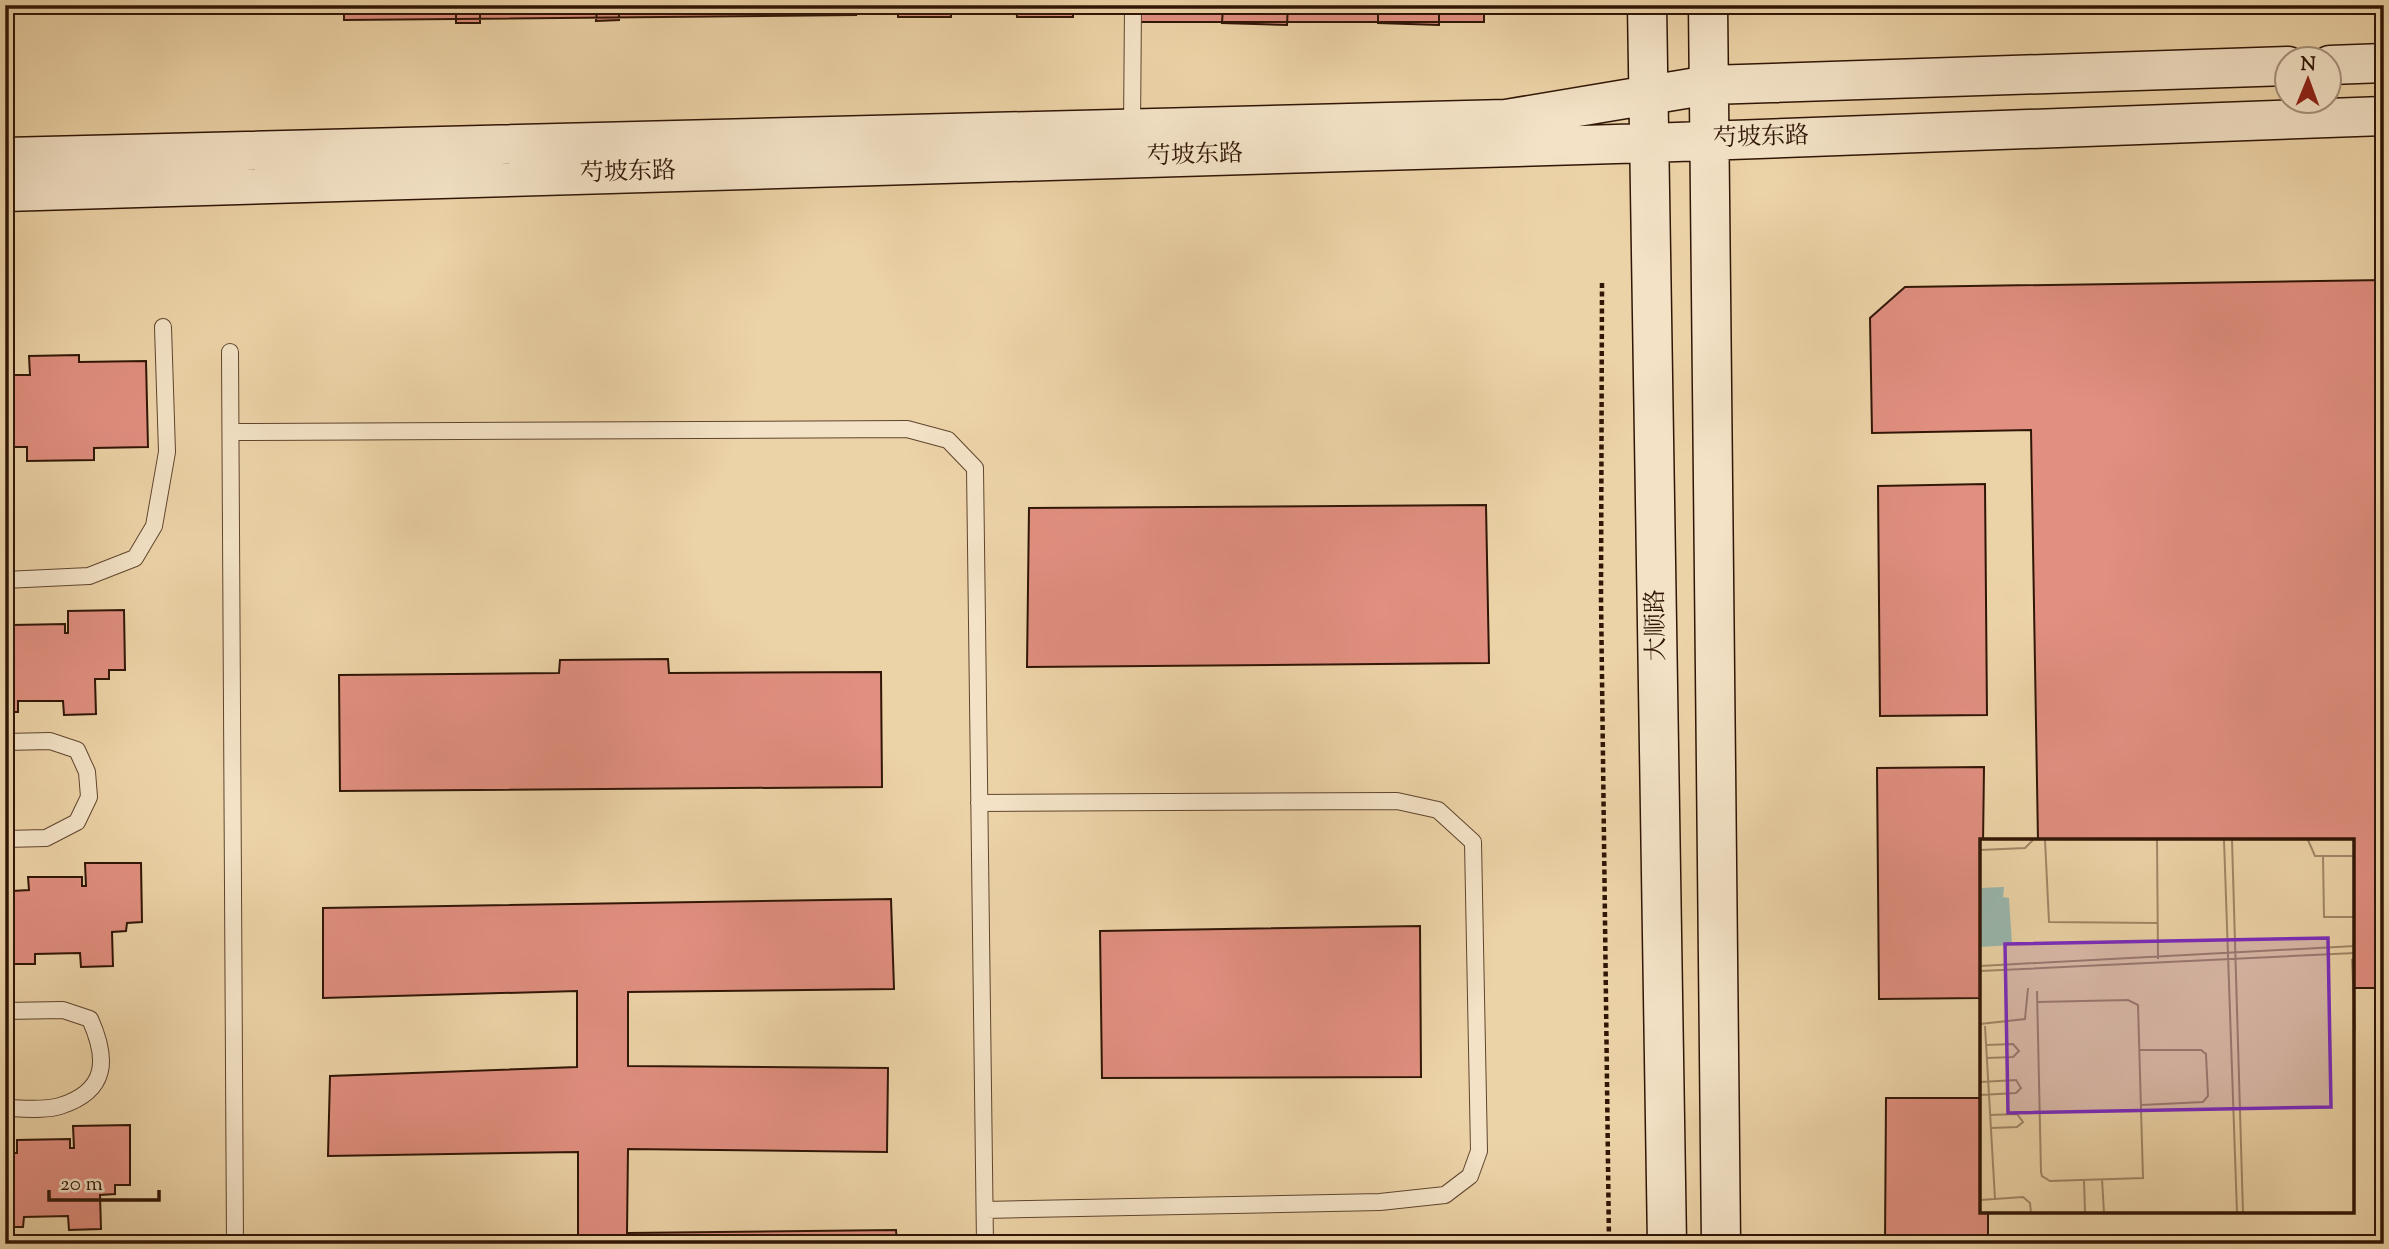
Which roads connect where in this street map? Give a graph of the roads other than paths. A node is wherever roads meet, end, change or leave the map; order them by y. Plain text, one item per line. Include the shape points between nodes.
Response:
1 (1133, 5) edge
2 (1647, 5) edge
3 (1708, 5) edge
4 (2384, 63) edge
5 (2344, 64) edge
6 (2274, 66) edge
7 (1709, 85) junction
8 (1648, 94) junction
9 (2384, 116) edge
10 (1132, 130) junction
11 (1710, 140) junction
12 (1649, 143) junction
13 (5, 158) edge
14 (5, 192) edge
15 (163, 327) dead end
16 (230, 352) dead end
17 (231, 432) junction
18 (5, 580) edge
19 (5, 742) edge
20 (979, 803) junction
21 (5, 839) edge
22 (5, 1011) edge
23 (5, 1108) edge
24 (985, 1210) junction
25 (235, 1244) edge
26 (985, 1244) edge
27 (1667, 1244) edge
28 (1721, 1244) edge

1 - 10 lane
2 - 8 street, 大顺路
3 - 7 street
4 - 5 street
6 - 7 street, 芍坡东路
7 - 8 street, 芍坡东路
7 - 11 street
8 - 10 street, 芍坡东路 via 1506,119
8 - 12 street, 大顺路
9 - 11 street, 芍坡东路
10 - 13 street, 芍坡东路
11 - 12 street, 芍坡东路
11 - 28 street
12 - 14 street, 芍坡东路
12 - 27 street, 大顺路
15 - 18 lane via 167,452 154,526 135,558 89,576
16 - 17 lane
17 - 20 lane via 907,429 948,440 975,468
17 - 25 lane
19 - 21 lane via 50,741 77,750 89,797 77,822 46,838
20 - 24 lane
20 - 24 lane via 1397,801 1438,810 1473,842 1479,1138 1470,1176 1445,1195 1380,1202
22 - 23 lane via 63,1010 90,1019 100,1041 102,1066 90,1091 59,1107
24 - 26 lane

